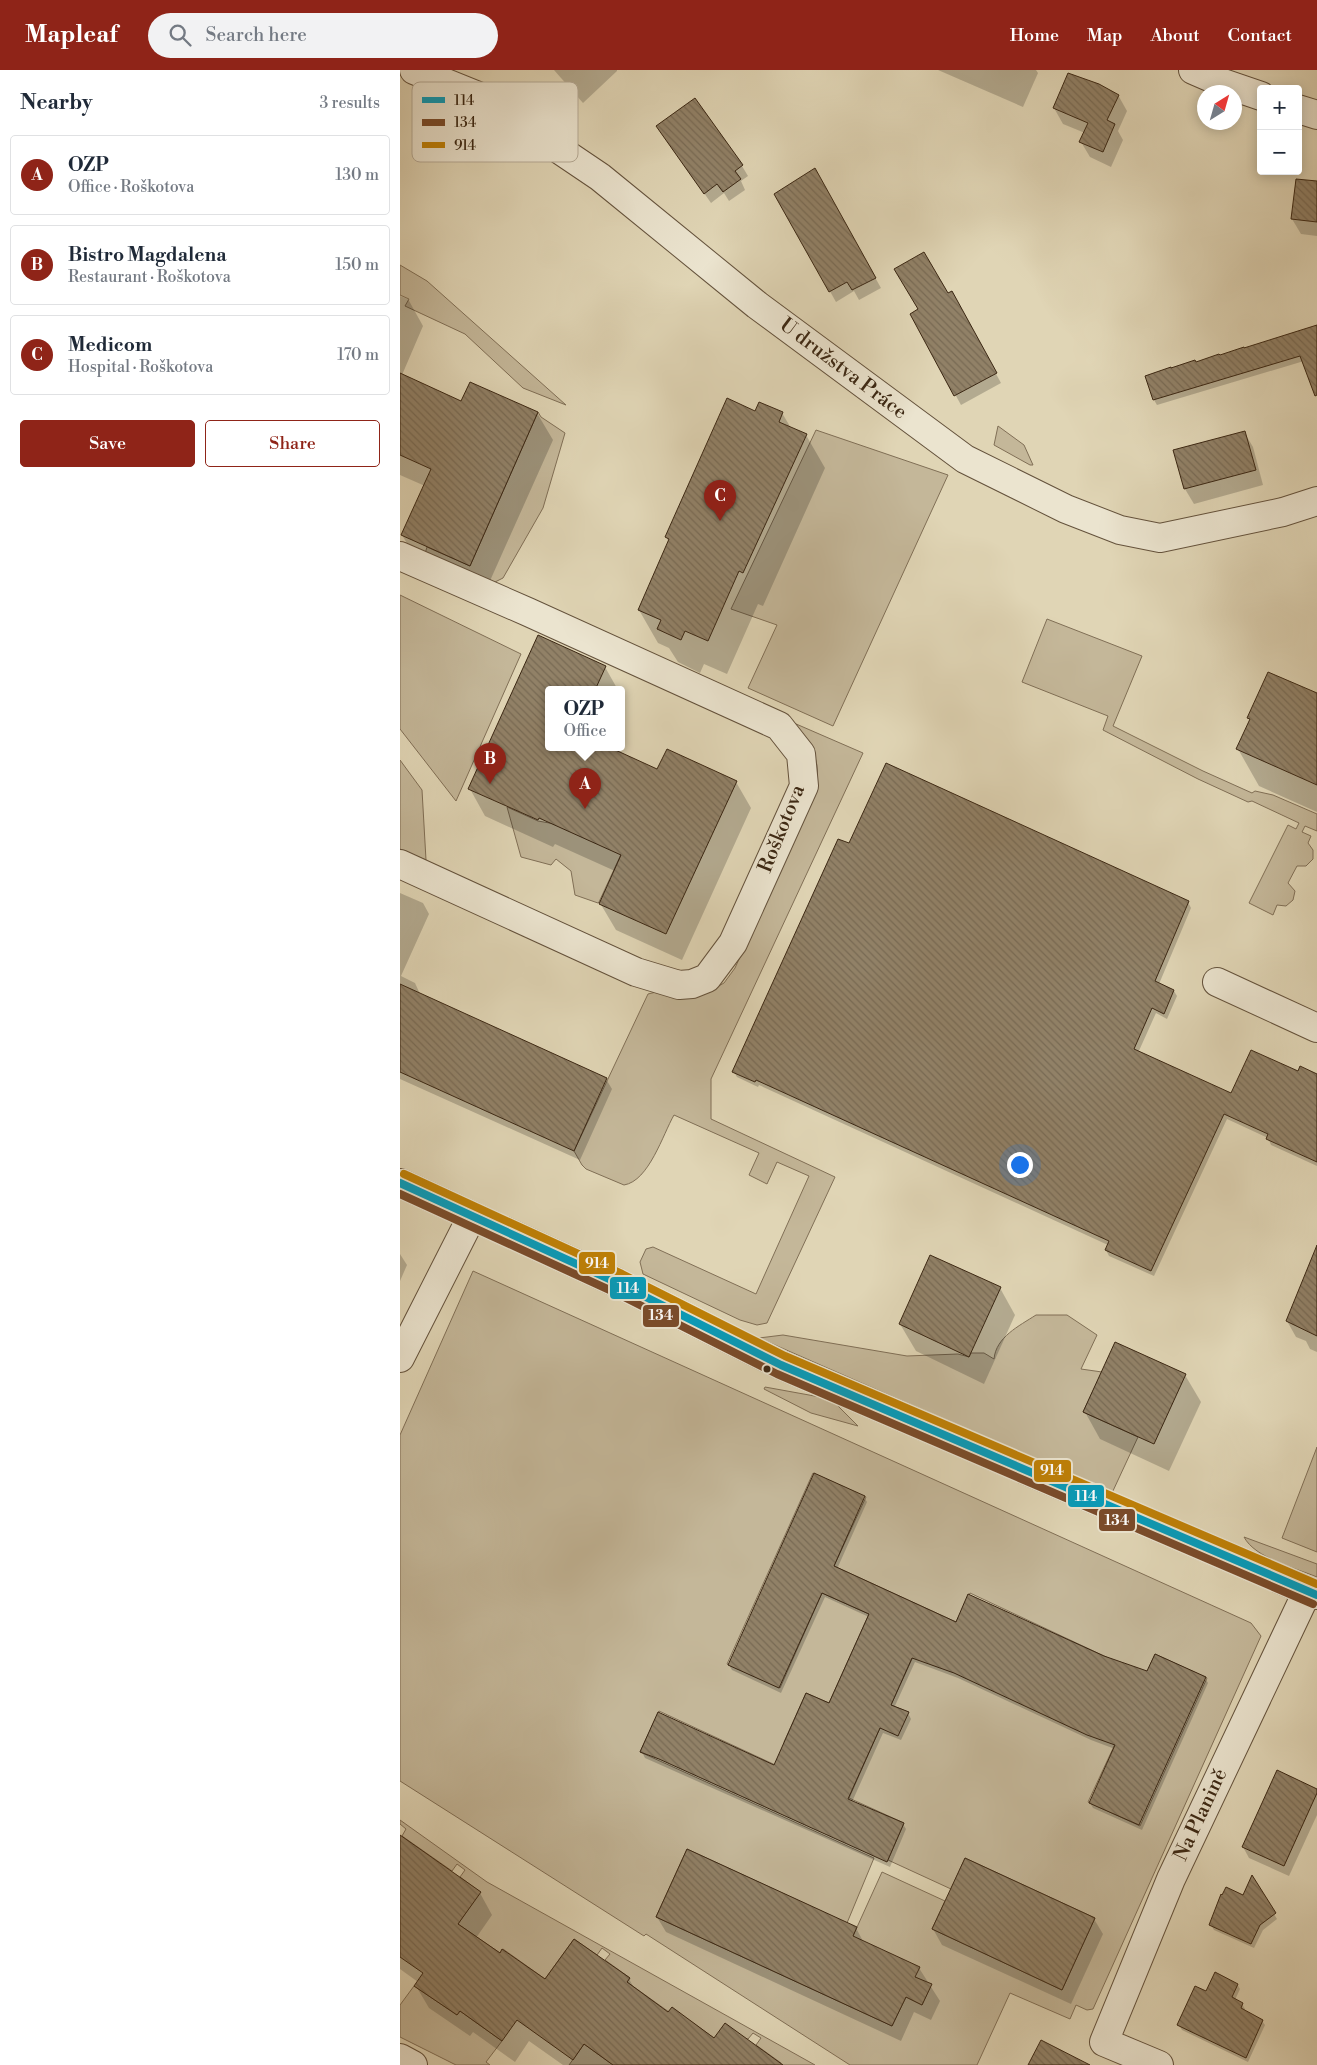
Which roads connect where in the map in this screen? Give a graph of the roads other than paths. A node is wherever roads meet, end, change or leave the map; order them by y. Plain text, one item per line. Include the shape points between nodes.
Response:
1 (414, 70) edge
2 (1193, 70) edge
3 (1219, 74) edge
4 (444, 82) edge
5 (1257, 94) edge
6 (1302, 110) edge
7 (1317, 115) edge
8 (578, 162) edge
9 (1317, 501) edge
10 (400, 556) edge
11 (400, 864) edge
12 (1217, 982) dead end
13 (1317, 1028) edge
14 (400, 1183) edge
15 (472, 1216) junction
16 (400, 1358) edge
17 (1312, 1593) edge
18 (400, 2058) edge
19 (413, 2065) edge
20 (1159, 2065) edge

1 - 4 street, U družstva Práce
2 - 3 street
3 - 5 street
6 - 7 street
8 - 9 street, U družstva Práce via 757,305 965,459 1066,509 1120,530 1160,538 1283,512
10 - 11 street, Roškotova via 779,726 801,754 804,786 733,943 707,978 692,984 679,985 636,972
12 - 13 street
14 - 15 street
15 - 16 street
15 - 17 street via 618,1283 781,1365
17 - 20 street, Na Planině via 1171,1879 1104,2042
18 - 19 street

